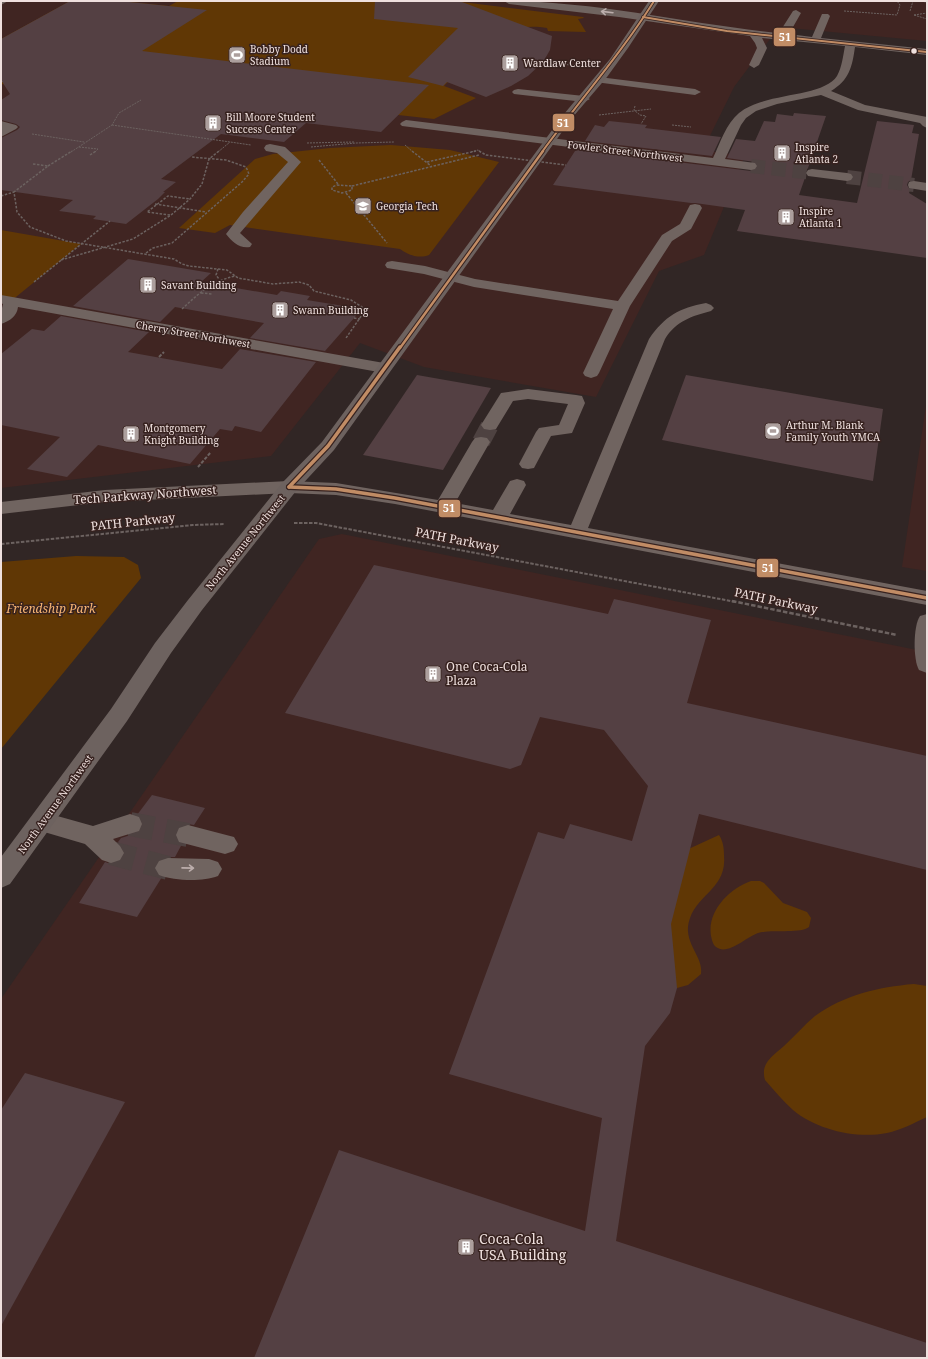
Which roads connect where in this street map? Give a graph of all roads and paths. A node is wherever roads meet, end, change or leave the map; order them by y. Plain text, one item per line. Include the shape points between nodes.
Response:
1 (509, 1) edge
2 (654, 1) edge
3 (728, 1) edge
4 (735, 1) edge
5 (738, 1) edge
6 (757, 1) edge
7 (896, 1) edge
8 (913, 1) edge
9 (918, 1) edge
10 (927, 2) edge
11 (842, 10) dead end
12 (910, 11) dead end
13 (927, 12) edge
14 (796, 13) dead end
15 (825, 16) dead end
16 (643, 17) junction
17 (927, 19) edge
18 (753, 34) junction
19 (782, 37) junction
20 (815, 40) junction
21 (850, 44) junction
22 (927, 52) edge
23 (543, 62) dead end
24 (754, 65) dead end
25 (579, 66) dead end
26 (599, 80) junction
27 (821, 91) junction
28 (518, 92) dead end
29 (695, 92) dead end
30 (584, 99) junction
31 (141, 100) dead end
32 (635, 106) dead end
33 (652, 109) dead end
34 (634, 110) junction
35 (607, 113) dead end
36 (406, 124) dead end
37 (641, 124) dead end
38 (927, 124) edge
39 (1, 125) edge
40 (112, 125) junction
41 (672, 125) dead end
42 (691, 127) dead end
43 (1, 133) edge
44 (32, 134) dead end
45 (85, 142) junction
46 (230, 142) junction
47 (397, 142) dead end
48 (549, 142) junction
49 (305, 143) dead end
50 (356, 143) junction
51 (410, 144) dead end
52 (78, 146) junction
53 (309, 147) dead end
54 (270, 148) joint
55 (467, 149) dead end
56 (90, 155) dead end
57 (191, 156) dead end
58 (209, 159) junction
59 (318, 160) dead end
60 (427, 162) junction
61 (718, 162) junction
62 (33, 164) dead end
63 (566, 165) dead end
64 (48, 166) junction
65 (431, 166) junction
66 (751, 166) tunnel mouth
67 (812, 173) tunnel mouth
68 (847, 177) tunnel mouth
69 (338, 184) junction
70 (914, 185) tunnel mouth
71 (352, 186) junction
72 (927, 187) edge
73 (14, 192) junction
74 (346, 193) junction
75 (1, 196) edge
76 (190, 199) junction
77 (156, 204) junction
78 (181, 207) junction
79 (695, 208) dead end
80 (207, 212) junction
81 (171, 215) junction
82 (110, 221) dead end
83 (81, 244) junction
84 (245, 244) dead end
85 (104, 247) junction
86 (146, 254) junction
87 (61, 260) junction
88 (392, 265) joint
89 (218, 269) junction
90 (236, 276) junction
91 (450, 277) junction
92 (219, 279) junction
93 (200, 293) junction
94 (212, 294) dead end
95 (6, 300) edge
96 (622, 306) junction
97 (706, 308) dead end
98 (181, 310) dead end
99 (354, 318) dead end
100 (1, 319) edge
101 (360, 319) junction
102 (346, 339) dead end
103 (384, 368) junction
104 (591, 372) dead end
105 (490, 425) tunnel mouth
106 (481, 442) tunnel mouth
107 (211, 452) dead end
108 (528, 464) dead end
109 (195, 470) dead end
110 (517, 485) dead end
111 (289, 486) junction
112 (443, 507) junction
113 (1, 508) edge
114 (498, 517) junction
115 (259, 523) junction
116 (577, 532) junction
117 (1, 544) edge
118 (927, 598) edge
119 (927, 621) edge
120 (897, 635) dead end
121 (927, 665) edge
122 (42, 822) junction
123 (130, 824) tunnel mouth
124 (188, 835) tunnel mouth
125 (93, 836) junction
126 (225, 844) dead end
127 (111, 853) tunnel mouth
128 (168, 868) tunnel mouth
129 (209, 869) dead end
130 (1, 877) edge

16 -> 1 street
2 - 16 highway, North Avenue Northwest
3 - 5 path
4 - 5 path
5 - 6 path
7 - 11 path via 900,5 897,15
8 - 12 path
9 - 10 path
13 - 17 path via 914,15
14 - 19 street via 792,24
15 - 20 street
16 - 18 street
16 - 26 highway, North Avenue Northwest
18 - 19 street
18 - 24 street via 762,48
19 - 20 street
20 - 21 street
21 - 22 street
21 - 27 street via 844,70 836,83
23 - 25 path
26 - 29 street
26 - 30 highway, North Avenue Northwest
27 - 38 street via 862,108 924,120
27 - 61 street via 763,103 741,116 728,137
28 - 30 street
30 - 48 highway, North Avenue Northwest
31 - 40 path via 119,113
32 - 34 path
33 - 34 path
34 - 35 path
34 - 37 path via 646,116
36 - 48 street, Fowler Street Northwest
39 - 43 street via 12,127
40 - 45 path
40 - 46 path
41 - 42 path
44 - 45 path
45 - 52 path
46 - 54 path
46 - 58 path
47 - 50 path
48 - 61 street, Fowler Street Northwest
48 - 91 highway, North Avenue Northwest
49 - 50 path
50 - 53 path
51 - 60 path via 403,143
52 - 56 path via 98,149
52 - 64 path
54 - 84 street via 281,150 295,162 284,177 244,217 233,234
55 - 65 path via 474,149 481,154
57 - 58 path
58 - 76 path via 202,184
58 - 80 path via 226,160 246,166 249,174
59 - 69 path
60 - 63 path, bridge via 478,150 486,154
60 - 65 path
61 - 66 street, Fowler Street Northwest
62 - 64 path
64 - 73 path
65 - 71 path
67 - 68 street
69 - 71 path
69 - 74 path via 332,187 332,190
70 - 72 street
71 - 74 path via 352,190
73 - 75 path
73 - 83 path via 17,212 30,227
74 - 88 path via 394,250
76 - 77 path via 168,196
76 - 78 path
77 - 78 path
77 - 81 path via 148,212
78 - 80 path
78 - 81 path
79 - 96 street via 686,226 667,238
80 - 86 path via 172,243 153,248
81 - 85 path via 133,239
82 - 83 path
83 - 85 path
83 - 87 path
85 - 86 path
85 - 87 path
86 - 89 path via 174,259 182,264
87 - 95 path
88 - 91 street
89 - 90 path via 227,270
89 - 92 path via 216,275
90 - 92 path
90 - 101 path via 273,284 299,282 309,285 314,291 351,300 362,307 364,312
91 - 96 street
91 - 103 highway, North Avenue Northwest
92 - 93 path
93 - 94 path
93 - 98 path
95 - 100 street via 10,312
95 - 103 street, Cherry Street Northwest
96 - 104 street
97 - 116 street via 685,313 663,328
99 - 101 path
101 - 102 path
103 - 111 highway, North Avenue Northwest via 328,446
105 - 108 street via 507,397 528,394 576,400 566,429 548,425
106 - 112 street
107 - 109 path
110 - 114 street
111 - 112 street, Tech Parkway Northwest via 336,489
111 - 113 street, Tech Parkway Northwest via 105,496
111 - 115 highway, North Avenue Northwest
112 - 114 street, Tech Parkway Northwest
114 - 116 street, Tech Parkway Northwest
115 - 117 path, PATH Parkway via 193,525
115 - 120 path, PATH Parkway via 316,523 718,598
115 - 122 highway, North Avenue Northwest via 163,648 119,715
116 - 118 street, Tech Parkway Northwest
119 - 121 street
122 - 125 street
122 - 130 highway, North Avenue Northwest
123 - 125 street
124 - 126 street
125 - 127 street
128 -> 129 street

